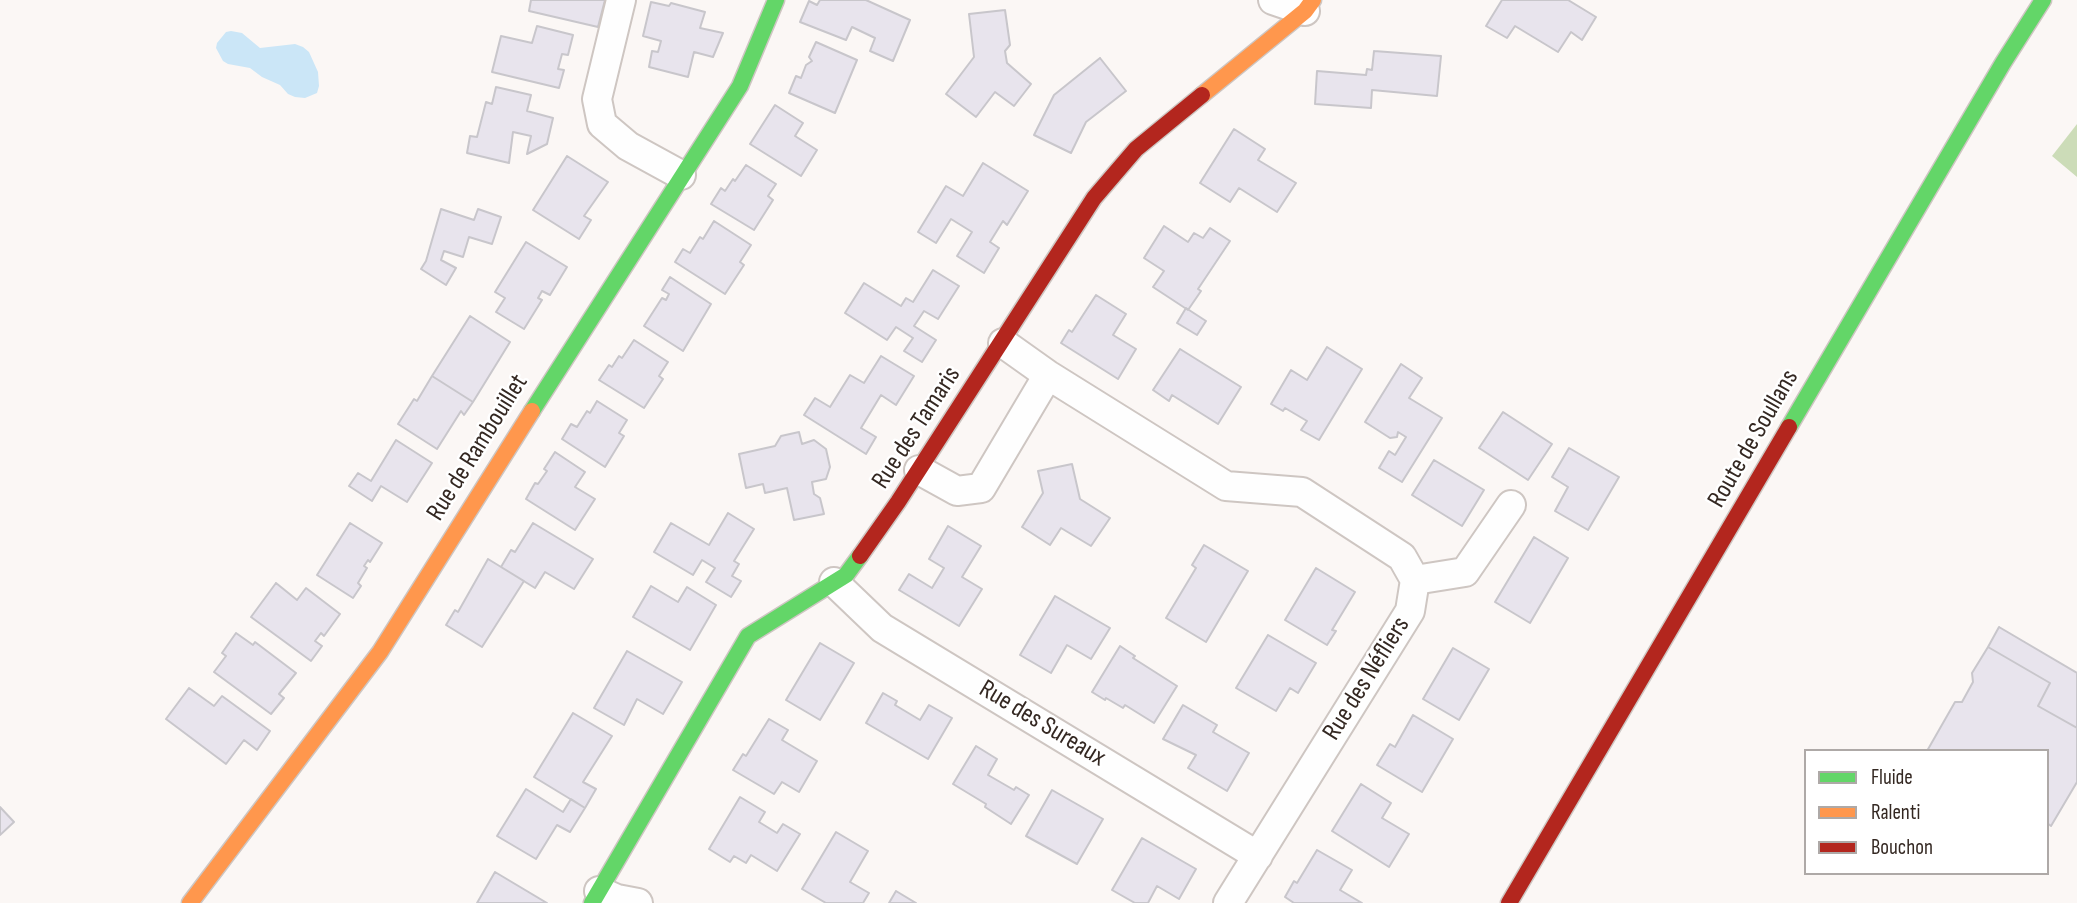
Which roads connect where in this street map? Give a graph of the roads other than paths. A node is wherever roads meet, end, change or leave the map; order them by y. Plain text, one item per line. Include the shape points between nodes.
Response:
1 (621, 0) edge
2 (776, 0) edge
3 (1273, 0) edge
4 (2042, 0) edge
5 (1309, 6) edge
6 (681, 175) junction
7 (1003, 343) junction
8 (1048, 375) junction
9 (919, 470) junction
10 (1511, 505) dead end
11 (1415, 580) junction
12 (834, 582) junction
13 (1258, 856) junction
14 (595, 897) edge
15 (190, 903) edge
16 (638, 903) edge
17 (1228, 903) edge
18 (1509, 903) edge

1 - 6 street via 597,99 602,124 628,146
2 - 6 street, Rue de Rambouillet via 740,86
3 - 5 street
4 - 18 street, Route de Soullans
5 - 7 street, Rue des Tamaris via 1136,149 1094,198
6 - 15 street, Rue de Rambouillet via 380,652
7 - 8 street
7 - 9 street, Rue des Tamaris
8 - 9 street via 981,488 957,491
8 - 11 street via 1226,486 1302,492 1402,557
9 - 12 street, Rue des Tamaris via 846,575
10 - 11 street via 1465,572
11 - 13 street, Rue des Néfliers via 1410,611
12 - 13 street, Rue des Sureaux via 883,628
12 - 14 street, Rue des Tamaris via 748,636
13 - 17 street, Rue des Néfliers
14 - 16 street

